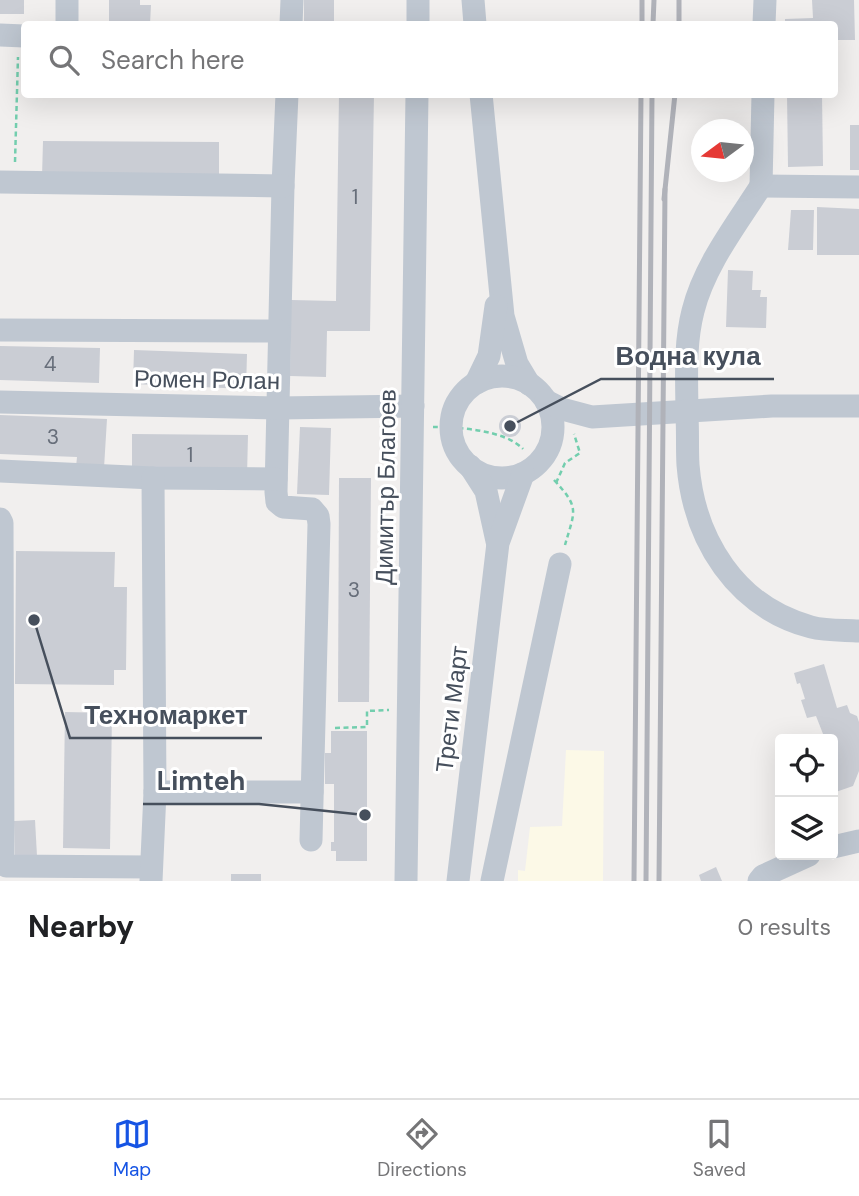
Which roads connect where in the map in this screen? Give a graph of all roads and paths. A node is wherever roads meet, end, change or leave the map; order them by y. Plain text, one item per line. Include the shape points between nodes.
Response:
1 (67, 0) edge
2 (292, 0) edge
3 (418, 0) edge
4 (472, 0) edge
5 (765, 0) edge
6 (67, 21) edge
7 (291, 21) edge
8 (418, 21) edge
9 (475, 21) edge
10 (764, 21) edge
11 (14, 36) edge
12 (287, 98) edge
13 (417, 98) edge
14 (481, 98) edge
15 (763, 98) edge
16 (7, 182) edge
17 (282, 186) junction
18 (761, 186) junction
19 (859, 187) edge
20 (498, 278) junction
21 (0, 330) edge
22 (279, 331) junction
23 (529, 383) junction
24 (473, 386) junction
25 (546, 401) junction
26 (0, 402) edge
27 (859, 406) edge
28 (278, 408) junction
29 (413, 417) junction
30 (582, 422) junction
31 (550, 446) junction
32 (523, 449) dead end
33 (467, 463) junction
34 (0, 471) edge
35 (523, 474) junction
36 (153, 478) junction
37 (276, 479) junction
38 (0, 519) edge
39 (498, 543) junction
40 (560, 564) joint
41 (813, 628) junction
42 (859, 631) edge
43 (859, 644) edge
44 (409, 710) junction
45 (314, 728) junction
46 (155, 792) junction
47 (312, 792) junction
48 (311, 840) dead end
49 (859, 841) edge
50 (838, 846) edge
51 (798, 860) edge
52 (151, 874) edge
53 (408, 878) edge
54 (457, 879) edge
55 (492, 881) edge
56 (759, 881) edge

1 - 6 street
2 - 7 street
3 - 8 street
4 - 9 street
5 - 10 street
11 - 16 path
12 - 17 street
13 - 29 street, Димитър Благоев
14 - 20 street
15 - 18 street
16 - 17 street
17 - 22 street
18 - 19 street
18 - 41 street via 699,290 692,313 686,354 688,466 701,520 728,574 750,598
20 - 23 street via 511,347
20 - 24 street via 489,356
21 - 22 street
22 - 28 street
23 - 24 street via 502,376
23 - 25 street
24 - 33 street via 455,407 452,423 453,439
25 - 30 street
25 - 31 street via 553,426
26 - 28 street, Ромен Ролан
27 - 30 street via 772,406
28 - 29 street, Ромен Ролан
28 - 37 street
29 - 32 path via 475,429
29 - 44 street, Димитър Благоев
30 - 31 street
30 - 40 path via 580,453 565,463 555,482 574,508
31 - 35 street
33 - 35 street via 495,477
33 - 39 street, Трети Март via 486,491
34 - 36 street
35 - 39 street, Трети Март
36 - 37 street
36 - 46 street
37 - 45 street via 277,502 283,507 312,509 318,516
38 - 52 street via 3,864
39 - 54 street, Трети Март
40 - 55 street
41 - 42 street
41 - 43 street
44 - 45 path via 368,710 367,727
44 - 53 street, Димитър Благоев
45 - 47 street
46 - 47 street
46 - 52 street
47 - 48 street
49 - 50 street
51 - 56 street

